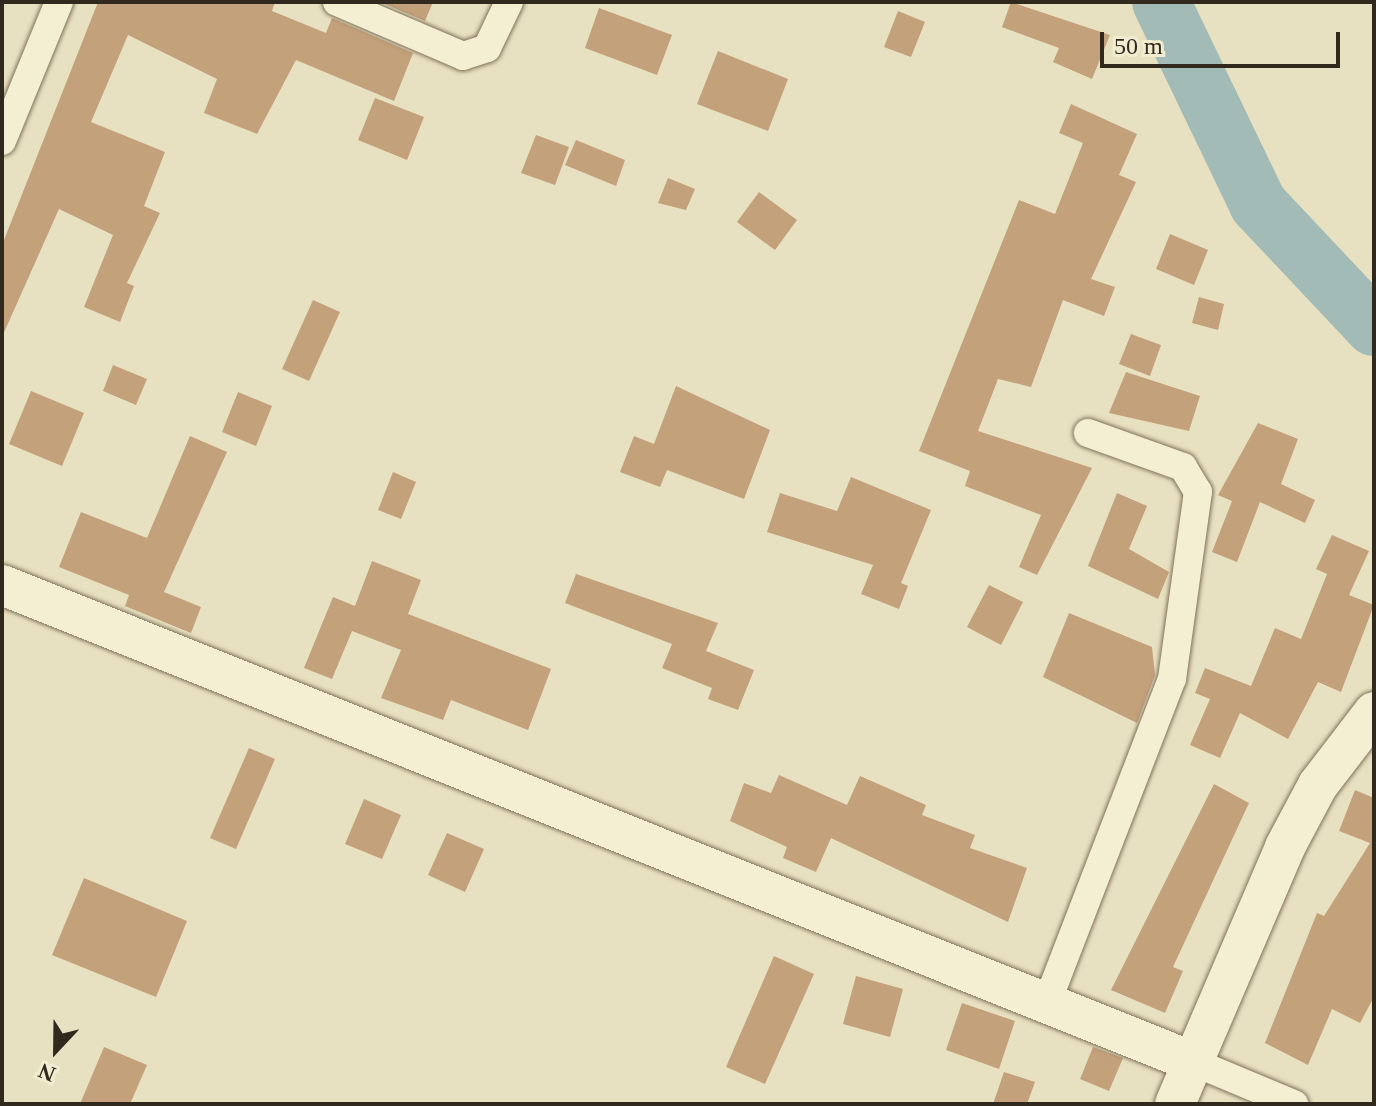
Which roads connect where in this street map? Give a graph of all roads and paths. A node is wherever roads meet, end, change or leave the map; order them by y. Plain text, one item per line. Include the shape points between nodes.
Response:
1 (59, 2) edge
2 (337, 2) edge
3 (509, 2) edge
4 (2, 141) edge
5 (1088, 433) dead end
6 (2, 585) edge
7 (1374, 712) edge
8 (1048, 1000) junction
9 (1191, 1061) junction
10 (1175, 1104) edge
11 (1294, 1104) edge

1 - 4 street
2 - 3 street via 463,56 487,48
5 - 8 street via 1183,467 1198,492 1172,679
6 - 8 street
7 - 9 street via 1318,785 1285,847
8 - 9 street
9 - 10 street
9 - 11 street

